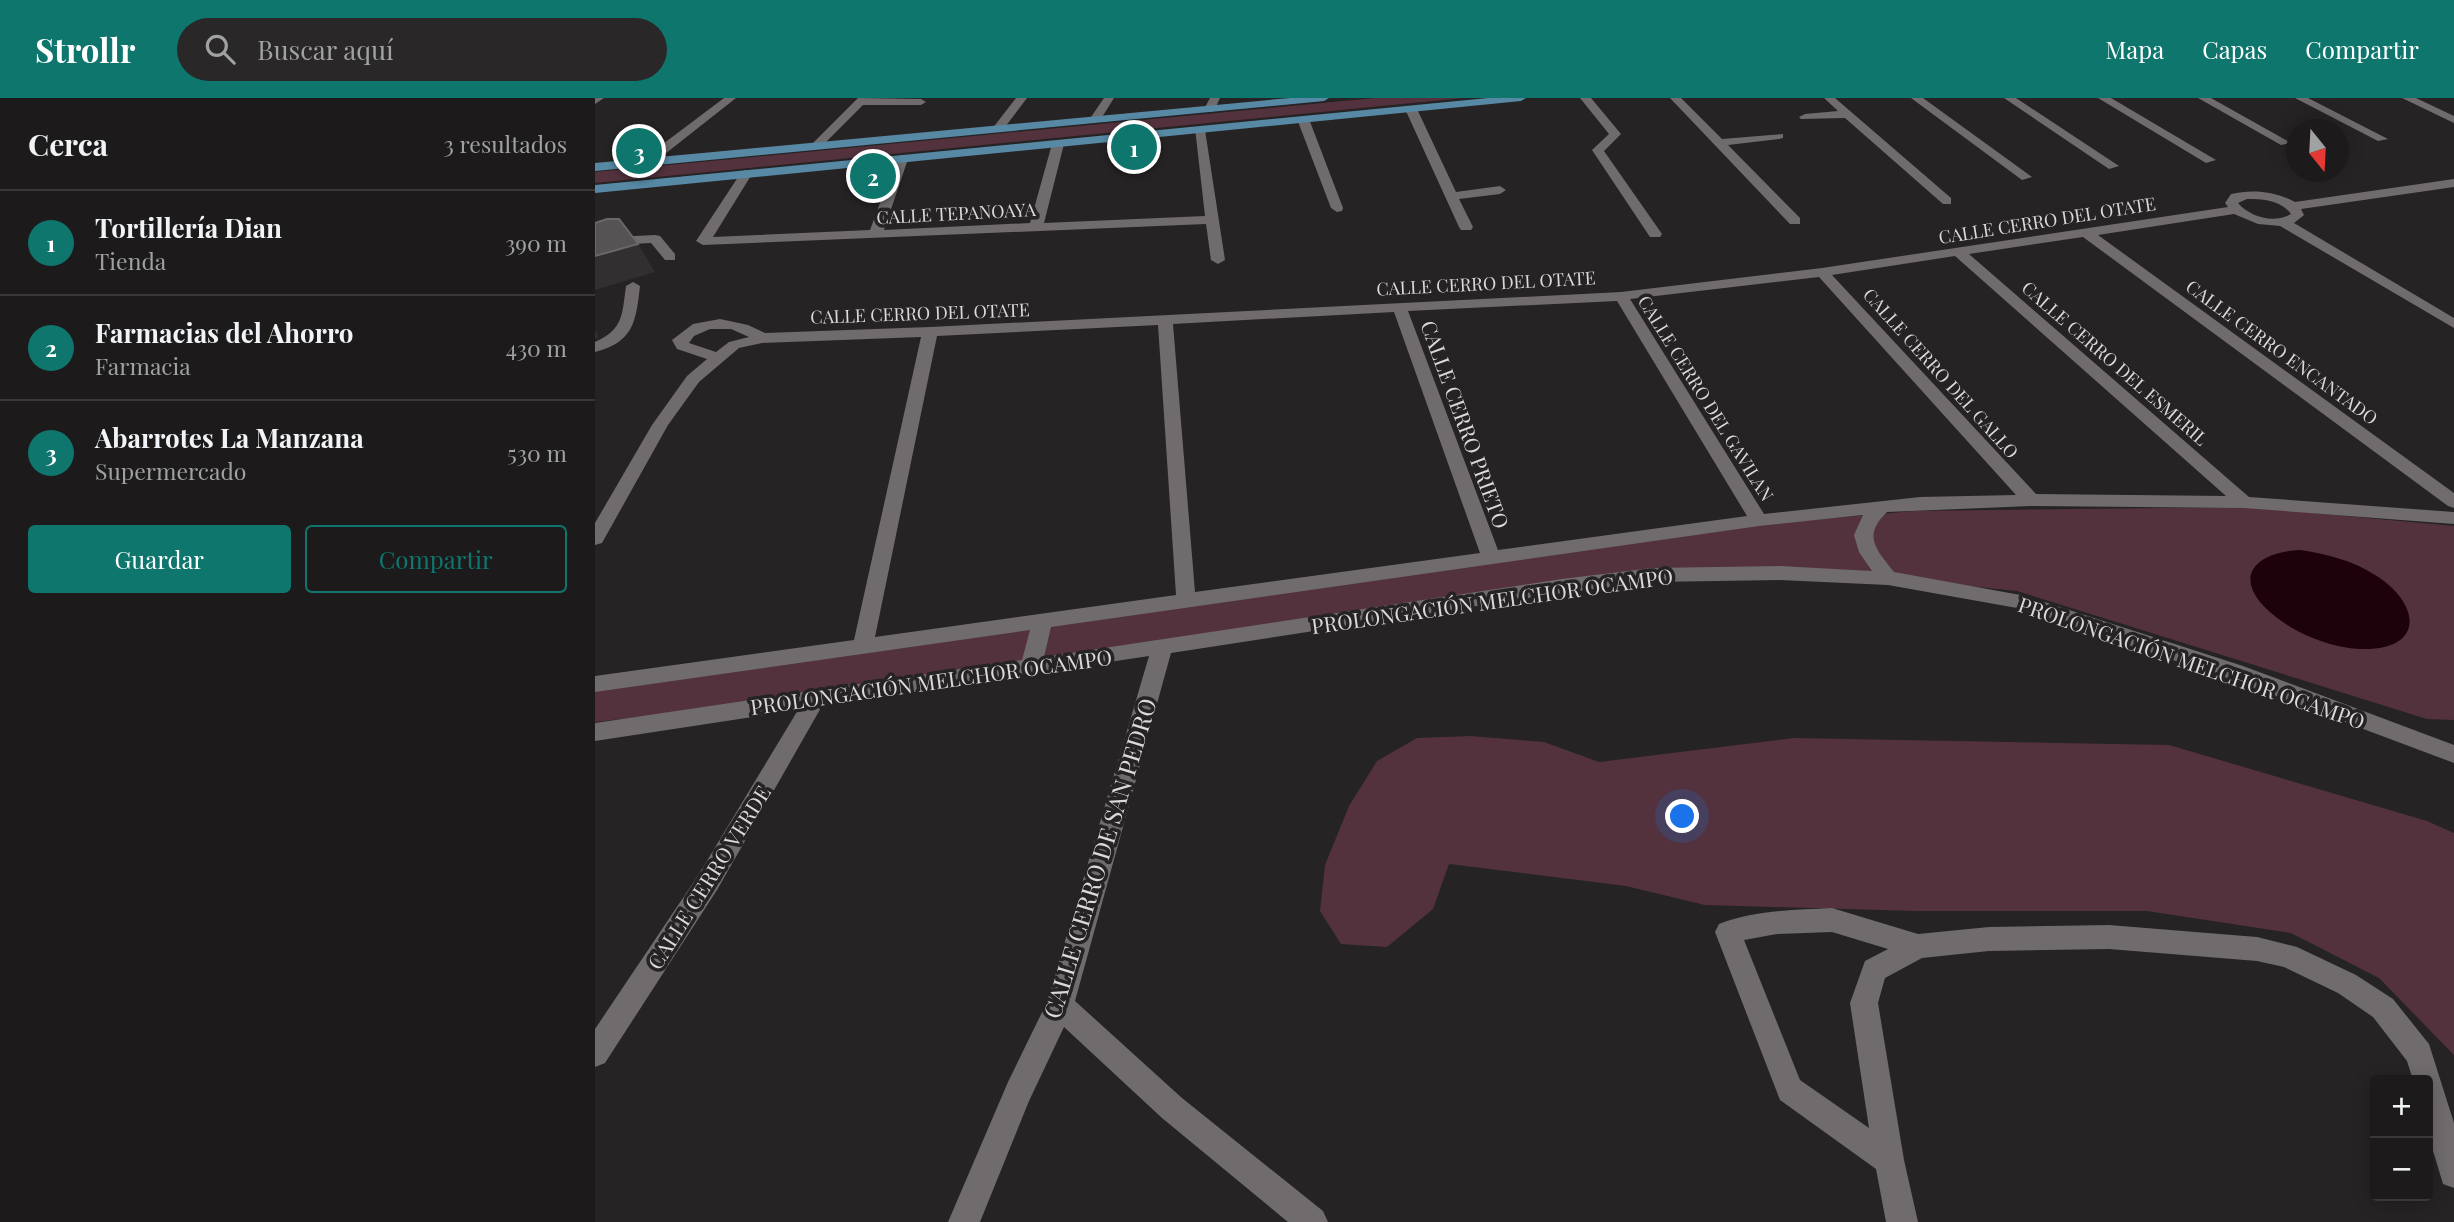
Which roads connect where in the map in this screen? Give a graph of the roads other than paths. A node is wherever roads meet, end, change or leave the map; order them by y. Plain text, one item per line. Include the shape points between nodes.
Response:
1 (731, 98) edge
2 (1022, 98) edge
3 (1109, 98) edge
4 (1324, 98) edge
5 (1521, 98) edge
6 (1585, 98) edge
7 (1675, 98) edge
8 (1829, 98) edge
9 (1916, 98) edge
10 (2009, 98) edge
11 (2103, 98) edge
12 (2203, 98) edge
13 (2300, 98) edge
14 (2407, 98) edge
15 (861, 100) edge
16 (921, 102) dead end
17 (1212, 103) edge
18 (1411, 109) junction
19 (1847, 114) junction
20 (1805, 117) dead end
21 (1303, 119) junction
22 (1095, 120) junction
23 (2454, 120) edge
24 (998, 129) junction
25 (1199, 130) junction
26 (1779, 136) dead end
27 (2382, 139) dead end
28 (1719, 143) junction
29 (2285, 143) dead end
30 (1058, 144) junction
31 (816, 146) junction
32 (902, 159) junction
33 (2210, 160) dead end
34 (647, 162) junction
35 (2113, 166) dead end
36 (595, 167) edge
37 (746, 174) junction
38 (2027, 177) dead end
39 (2225, 182) dead end
40 (2454, 183) edge
41 (2430, 187) junction
42 (595, 189) edge
43 (1500, 190) dead end
44 (2242, 195) junction
45 (1453, 196) junction
46 (2454, 199) edge
47 (1947, 201) dead end
48 (2292, 206) junction
49 (1337, 208) dead end
50 (2236, 210) junction
51 (1210, 220) junction
52 (1795, 221) dead end
53 (2283, 222) junction
54 (1036, 227) junction
55 (1466, 227) dead end
56 (875, 234) junction
57 (1655, 234) dead end
58 (2088, 234) junction
59 (595, 242) edge
60 (1960, 253) junction
61 (670, 257) dead end
62 (1218, 260) dead end
63 (1822, 272) junction
64 (633, 286) dead end
65 (1621, 296) junction
66 (1399, 307) junction
67 (1165, 320) junction
68 (2454, 324) edge
69 (930, 332) junction
70 (762, 338) junction
71 (595, 347) edge
72 (716, 357) junction
73 (2031, 500) junction
74 (2244, 502) junction
75 (2454, 502) edge
76 (1880, 509) junction
77 (2454, 518) edge
78 (1759, 520) junction
79 (595, 539) edge
80 (1491, 558) junction
81 (1888, 578) junction
82 (1186, 599) junction
83 (1043, 619) junction
84 (863, 646) junction
85 (1163, 647) junction
86 (1030, 668) junction
87 (595, 684) edge
88 (816, 698) junction
89 (595, 733) edge
90 (2454, 744) edge
91 (2430, 745) junction
92 (2454, 754) edge
93 (1918, 946) junction
94 (1060, 1005) junction
95 (595, 1053) edge
96 (2425, 1075) edge
97 (2433, 1102) edge
98 (1889, 1160) junction
99 (2454, 1173) edge
100 (964, 1222) edge
101 (1312, 1222) edge
102 (1902, 1222) edge

1 - 34 street
2 - 24 street
3 - 22 street
4 - 17 main road
5 - 18 main road
6 - 57 street via 1615,134 1598,150
7 - 28 street
8 - 19 street
9 - 38 street
10 - 35 street
11 - 33 street
12 - 29 street
13 - 27 street
14 - 23 street
15 - 16 street
15 - 31 street
17 - 22 main road
18 - 21 main road
18 - 45 street
19 - 20 street
19 - 47 street
21 - 25 main road
21 - 49 street
22 - 24 main road
24 - 31 main road
25 - 30 main road
25 - 51 street
26 - 28 street
28 - 52 street
30 - 32 main road
30 - 54 street
31 - 34 main road
32 - 37 main road
32 - 56 street
34 - 36 main road
37 - 42 main road
37 - 56 street, CALLE TEPANOAYA via 702,241
39 - 44 street
40 - 41 street
41 - 46 street
41 - 48 street
43 - 45 street
44 - 48 street via 2269,197
44 - 50 street via 2231,201
45 - 55 street
48 - 53 street via 2298,215
50 - 53 street via 2261,220
50 - 58 street, CALLE CERRO DEL OTATE
51 - 54 street, CALLE TEPANOAYA
51 - 62 street
53 - 68 street
54 - 56 street, CALLE TEPANOAYA
58 - 60 street, CALLE CERRO DEL OTATE
58 - 75 street, CALLE CERRO ENCANTADO
59 - 61 street via 655,239
60 - 63 street, CALLE CERRO DEL OTATE
60 - 74 street, CALLE CERRO DEL ESMERIL
63 - 65 street, CALLE CERRO DEL OTATE
63 - 73 street, CALLE CERRO DEL GALLO
64 - 71 street via 628,324 620,336
65 - 66 street, CALLE CERRO DEL OTATE
65 - 78 street, CALLE CERRO DEL GAVILAN
66 - 67 street, CALLE CERRO DEL OTATE
66 - 80 street, CALLE CERRO PRIETO
67 - 69 street, CALLE CERRO DEL OTATE
67 - 82 street
69 - 70 street, CALLE CERRO DEL OTATE
69 - 84 street
70 - 72 street, CALLE CERRO DEL OTATE via 734,345
70 - 72 street via 733,324 700,327 680,340 682,346
72 - 79 street, CALLE CERRO DEL OTATE via 693,379 660,425
73 - 74 street, PROLONGACIÓN MELCHOR OCAMPO
73 - 76 street, PROLONGACIÓN MELCHOR OCAMPO via 1920,503
74 - 77 street, PROLONGACIÓN MELCHOR OCAMPO
76 - 78 street, PROLONGACIÓN MELCHOR OCAMPO
76 - 81 street via 1867,518 1862,534 1870,555
78 - 80 street, PROLONGACIÓN MELCHOR OCAMPO
80 - 82 street, PROLONGACIÓN MELCHOR OCAMPO
81 - 85 street, PROLONGACIÓN MELCHOR OCAMPO via 1780,573 1652,575
81 - 91 street, PROLONGACIÓN MELCHOR OCAMPO via 2019,601 2235,672
82 - 83 street, PROLONGACIÓN MELCHOR OCAMPO
83 - 84 street, PROLONGACIÓN MELCHOR OCAMPO
83 - 86 street
84 - 87 street, PROLONGACIÓN MELCHOR OCAMPO
85 - 86 street, PROLONGACIÓN MELCHOR OCAMPO
85 - 94 street, CALLE CERRO DE SAN PEDRO
86 - 88 street, PROLONGACIÓN MELCHOR OCAMPO
88 - 89 street, PROLONGACIÓN MELCHOR OCAMPO
88 - 95 street, CALLE CERRO VERDE via 708,882
90 - 91 street, PROLONGACIÓN MELCHOR OCAMPO
91 - 92 street
93 - 96 street via 1989,939 2109,937 2257,949 2288,956 2347,984 2383,1009 2419,1054
93 - 98 street via 1874,970 1864,1003
93 - 98 street via 1832,920 1777,922 1728,932 1790,1090
94 - 100 street, CALLE CERRO DE SAN PEDRO
94 - 101 street via 1172,1108
97 - 99 street
98 - 102 street

